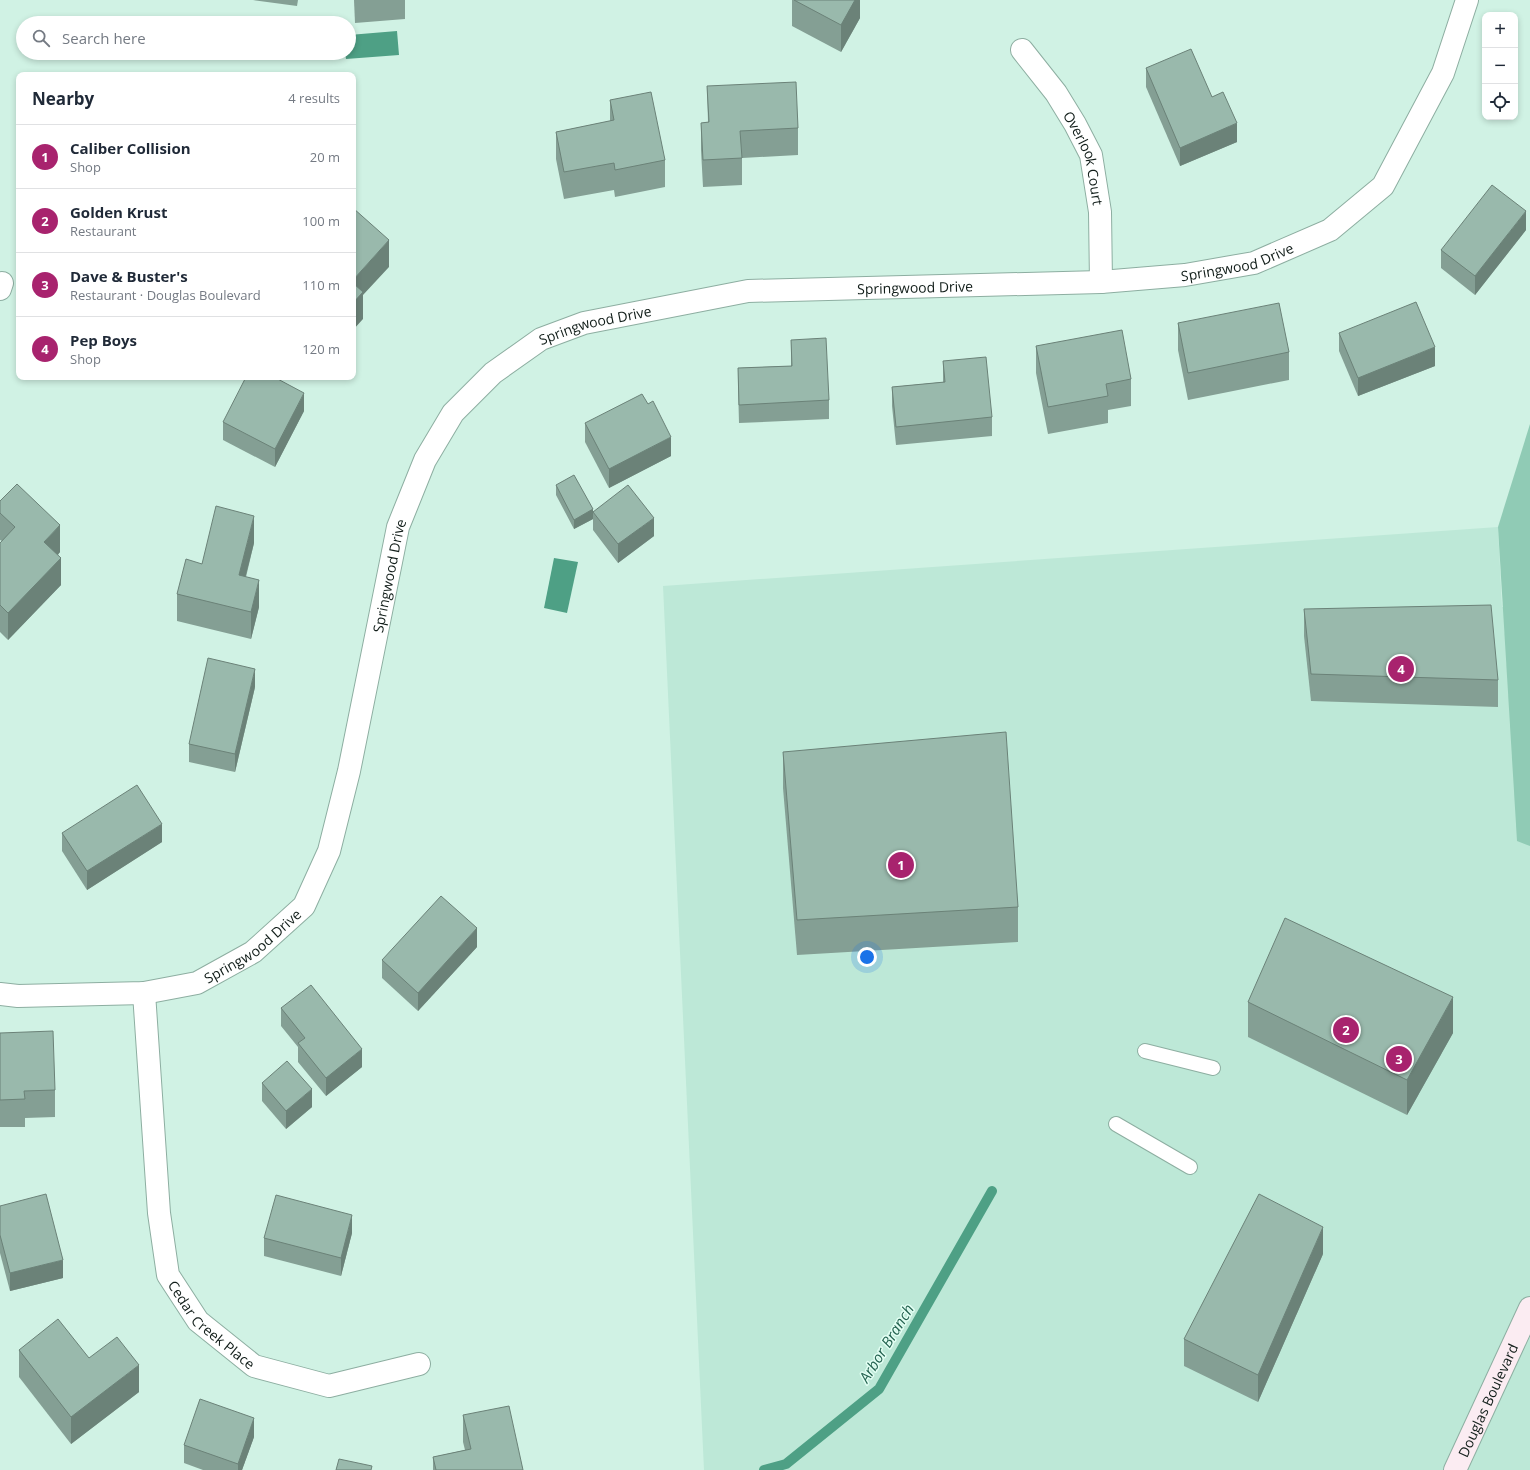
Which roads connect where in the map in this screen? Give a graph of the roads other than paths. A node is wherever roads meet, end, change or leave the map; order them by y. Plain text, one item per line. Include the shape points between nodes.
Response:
1 (1468, 0) edge
2 (1022, 50) dead end
3 (1101, 282) junction
4 (144, 993) junction
5 (0, 994) edge
6 (1145, 1052) dead end
7 (1213, 1068) dead end
8 (1116, 1124) dead end
9 (1190, 1167) dead end
10 (1530, 1308) edge
11 (419, 1364) dead end
12 (1455, 1470) edge

1 - 3 street, Springwood Drive via 1443,73 1383,186 1330,230 1254,263 1185,275
2 - 3 street, Overlook Court via 1056,93 1091,155 1100,212
3 - 4 street, Springwood Drive via 748,291 584,323 541,340 493,373 453,413 425,460 398,527 349,771 329,851 304,906 253,952 197,983
4 - 5 street, Springwood Drive via 18,996
4 - 11 street, Cedar Creek Place via 158,1213 168,1276 198,1321 254,1366 329,1386
6 - 7 lane
8 - 9 lane
10 - 12 main road, Douglas Boulevard

